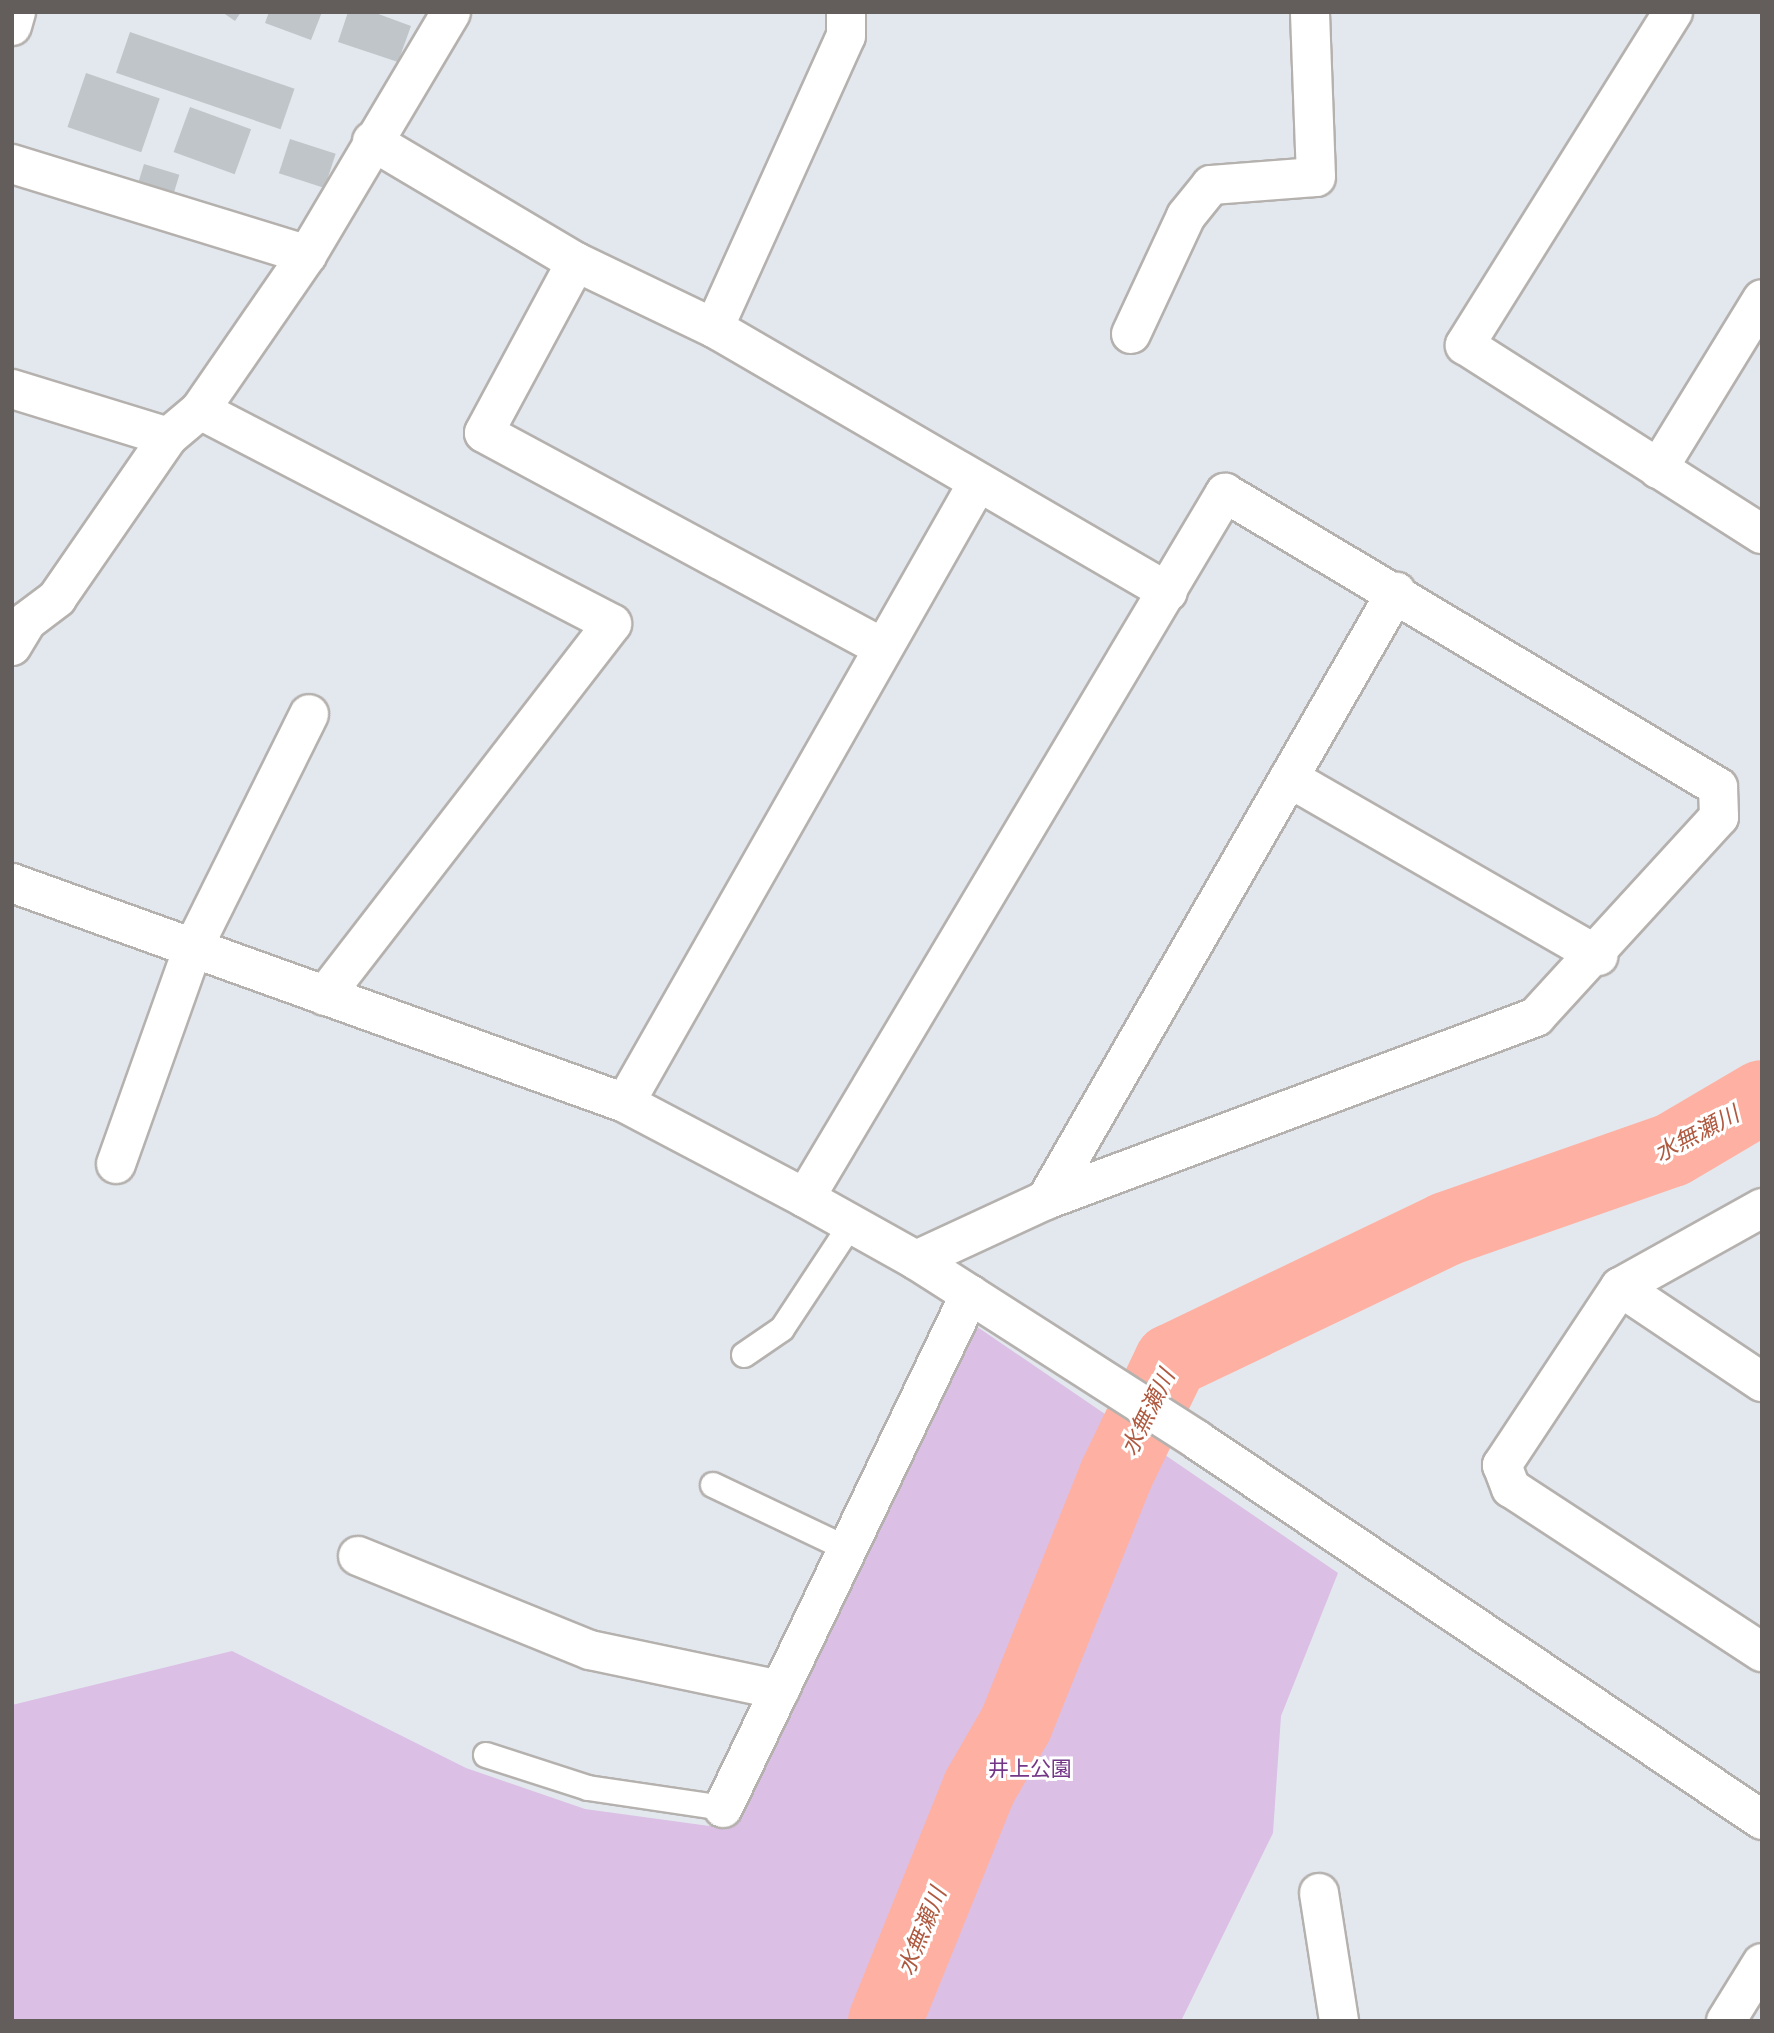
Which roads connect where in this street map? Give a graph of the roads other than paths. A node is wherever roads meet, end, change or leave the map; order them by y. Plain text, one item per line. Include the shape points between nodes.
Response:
1 (16, 12) edge
2 (451, 12) edge
3 (846, 12) edge
4 (1310, 12) edge
5 (1674, 12) edge
6 (12, 26) edge
7 (372, 141) junction
8 (12, 164) edge
9 (307, 255) junction
10 (576, 262) junction
11 (1762, 299) edge
12 (714, 328) junction
13 (1131, 334) dead end
14 (12, 389) edge
15 (200, 410) junction
16 (168, 437) junction
17 (1658, 469) junction
18 (978, 482) junction
19 (1762, 534) edge
20 (1168, 592) junction
21 (1396, 592) junction
22 (17, 628) edge
23 (883, 648) junction
24 (309, 714) dead end
25 (1289, 779) junction
26 (12, 883) edge
27 (193, 948) junction
28 (1598, 956) junction
29 (325, 996) junction
30 (625, 1104) junction
31 (116, 1164) dead end
32 (805, 1198) junction
33 (1046, 1200) junction
34 (1762, 1208) edge
35 (850, 1226) junction
36 (916, 1260) junction
37 (1620, 1287) junction
38 (970, 1294) junction
39 (744, 1355) dead end
40 (1762, 1382) edge
41 (713, 1485) dead end
42 (848, 1549) junction
43 (358, 1556) dead end
44 (1762, 1652) edge
45 (780, 1690) junction
46 (486, 1755) dead end
47 (723, 1808) joint
48 (1762, 1820) edge
49 (1319, 1893) dead end
50 (1762, 1963) edge
51 (1339, 2021) edge
52 (1726, 2021) edge

1 - 6 street
2 - 7 street
3 - 12 street via 846,36
4 - 13 street via 1317,177 1211,186 1186,216
5 - 17 street via 1465,345
7 - 9 street
7 - 10 street
8 - 9 street
9 - 15 street
10 - 12 street
10 - 23 street via 484,433
11 - 17 street
12 - 18 street
14 - 16 street
15 - 16 street
15 - 29 street via 612,624
16 - 22 street via 57,598
17 - 19 street
18 - 20 street
18 - 23 street
20 - 21 street via 1225,493
20 - 32 street
21 - 25 street
21 - 28 street via 1718,787 1719,817
23 - 30 street
24 - 27 street
25 - 28 street
25 - 33 street
26 - 27 street
27 - 29 street
27 - 31 street
28 - 33 street via 1536,1017
29 - 30 street
30 - 32 street
32 - 35 street
33 - 36 street
34 - 37 street
35 - 36 street
35 - 39 lane via 782,1329
36 - 38 street
37 - 40 street
37 - 44 street via 1502,1465 1511,1488
38 - 42 street
38 - 48 street via 1197,1440
41 - 42 lane
42 - 45 street
43 - 45 street via 590,1650
45 - 47 street
46 - 47 lane via 587,1788
49 - 51 street
50 - 52 street

